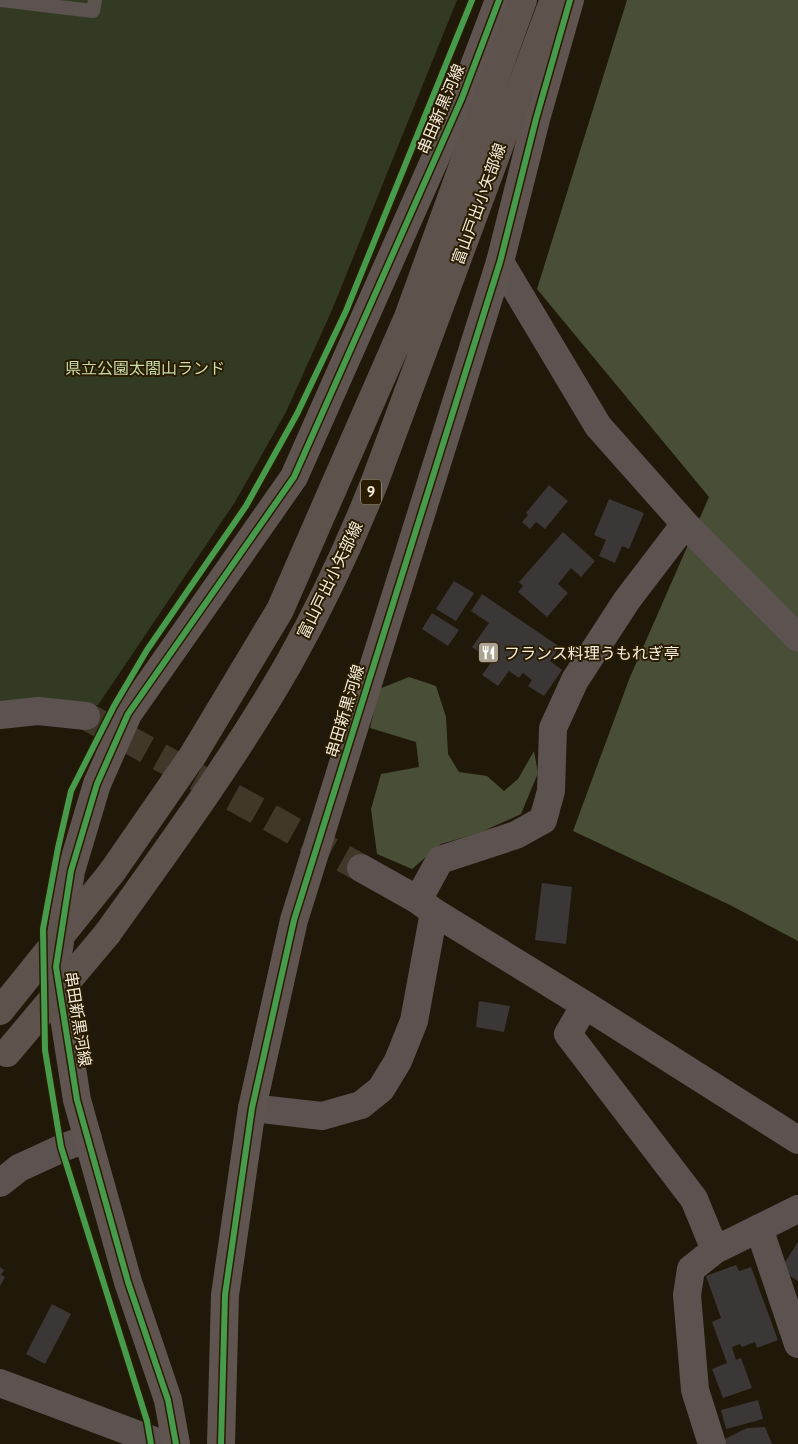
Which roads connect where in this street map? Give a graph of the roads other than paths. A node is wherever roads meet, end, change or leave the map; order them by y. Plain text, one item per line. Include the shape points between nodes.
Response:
1 (1, 0) edge
2 (95, 0) edge
3 (499, 0) edge
4 (523, 0) edge
5 (558, 2) edge
6 (500, 262) junction
7 (685, 524) junction
8 (798, 638) edge
9 (0, 715) edge
10 (86, 716) tunnel mouth
11 (361, 868) tunnel mouth
12 (426, 906) junction
13 (584, 1005) junction
14 (0, 1010) edge
15 (4, 1056) edge
16 (252, 1108) junction
17 (88, 1139) junction
18 (798, 1140) edge
19 (0, 1183) edge
20 (798, 1209) edge
21 (759, 1228) junction
22 (715, 1250) junction
23 (795, 1327) edge
24 (0, 1383) edge
25 (163, 1444) edge
26 (176, 1444) edge
27 (221, 1444) edge
28 (712, 1444) edge

1 - 2 lane via 93,11
3 - 17 main road, 串田新黒河線 via 462,98 294,477 128,714 96,784 71,871 56,967 78,1100
4 - 14 main road, 富山戸出小矢部線 / 9, bridge via 408,317 280,610 192,755 112,872
5 - 6 main road, 串田新黒河線 via 536,119
5 - 15 main road, 富山戸出小矢部線 / 9, bridge via 375,481 328,589 288,664 181,830 107,934
6 - 7 street via 598,426
6 - 16 main road, 串田新黒河線 via 294,920
7 - 8 street
7 - 12 street via 627,600 575,680 554,728 551,791 543,820 516,835 440,860
9 - 10 street via 38,712
11 - 12 street
12 - 13 street
12 - 16 street via 414,1021 398,1061 381,1089 361,1104 322,1116
13 - 18 street
13 - 22 street via 568,1034 694,1199
16 - 27 main road, 串田新黒河線 via 225,1295
17 - 19 street via 19,1168
17 - 26 main road, 串田新黒河線 via 128,1282 168,1400
20 - 21 street
21 - 22 street
21 - 23 street
22 - 28 street via 691,1268 687,1295 695,1390
24 - 25 street

